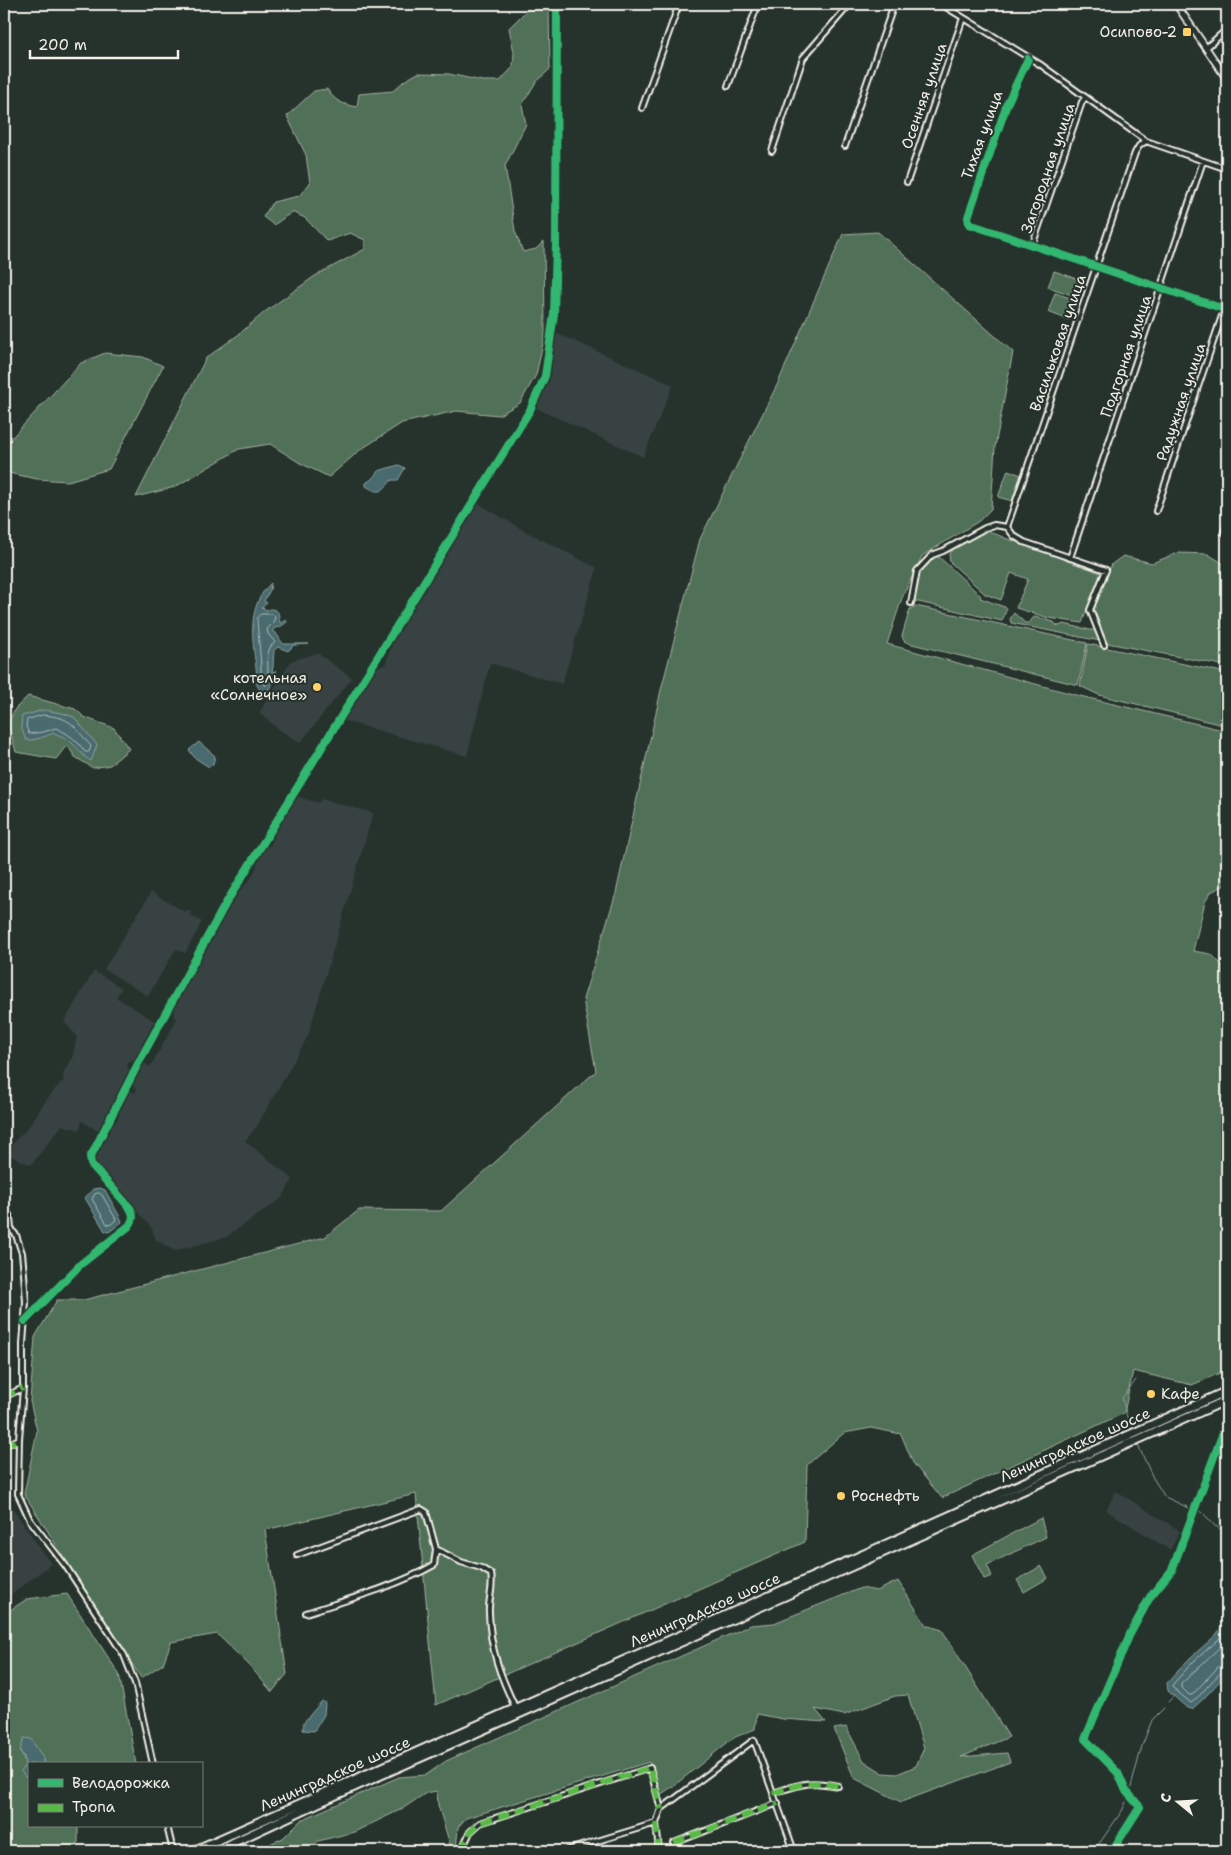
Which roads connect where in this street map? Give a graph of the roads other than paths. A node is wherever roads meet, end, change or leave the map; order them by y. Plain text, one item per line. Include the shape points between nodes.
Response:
1 (556, 4) edge
2 (679, 4) edge
3 (758, 4) edge
4 (850, 4) edge
5 (894, 4) edge
6 (941, 4) edge
7 (1176, 4) edge
8 (963, 18) junction
9 (1227, 29) edge
10 (1206, 48) junction
11 (1028, 59) junction
12 (1227, 79) edge
13 (728, 86) dead end
14 (1085, 98) junction
15 (642, 108) dead end
16 (1146, 141) junction
17 (845, 146) dead end
18 (772, 151) dead end
19 (1204, 161) junction
20 (1227, 169) edge
21 (907, 182) dead end
22 (1032, 246) junction
23 (1097, 266) junction
24 (1161, 288) junction
25 (1227, 301) edge
26 (1226, 310) edge
27 (1156, 512) dead end
28 (1227, 523) edge
29 (1007, 527) junction
30 (1224, 532) dead end
31 (1070, 558) junction
32 (911, 603) dead end
33 (1104, 645) dead end
34 (4, 1205) edge
35 (4, 1224) edge
36 (11, 1229) junction
37 (25, 1321) junction
38 (23, 1388) junction
39 (1227, 1391) edge
40 (4, 1397) edge
41 (1227, 1400) edge
42 (1227, 1413) edge
43 (19, 1439) junction
44 (4, 1446) edge
45 (436, 1549) junction
46 (298, 1555) dead end
47 (306, 1613) dead end
48 (516, 1709) junction
49 (152, 1762) edge
50 (838, 1786) dead end
51 (773, 1793) junction
52 (778, 1803) junction
53 (661, 1809) junction
54 (656, 1823) junction
55 (168, 1828) edge
56 (674, 1843) dead end
57 (174, 1851) edge
58 (193, 1851) edge
59 (215, 1851) edge
60 (462, 1851) edge
61 (565, 1851) edge
62 (659, 1851) edge
63 (794, 1851) edge
64 (1112, 1851) edge

1 - 37 street via 556,254 554,314 545,376 530,410 226,903 90,1157 91,1164 130,1208 133,1214 130,1226 81,1264
2 - 15 street
3 - 13 street
4 - 18 street via 803,58
5 - 17 street
6 - 8 street
7 - 10 main road
8 - 11 street
8 - 21 street, Осенняя улица
9 - 10 street
10 - 12 main road
11 - 14 street
11 - 22 street, Тихая улица via 1006,104 968,222
14 - 16 street
14 - 22 street, Загородная улица
16 - 19 street
16 - 23 street, Васильковая улица via 1135,153
19 - 20 street
19 - 24 street, Подгорная улица
22 - 23 street
23 - 24 street
23 - 29 street, Васильковая улица
24 - 26 street
24 - 31 street, Подгорная улица
25 - 26 street, Радужная улица
26 - 27 street, Радужная улица
28 - 30 street
29 - 31 street via 1019,539
29 - 32 street via 994,525 985,528 932,555 917,571
31 - 33 street via 1106,570 1090,610
34 - 36 street
35 - 36 street
36 - 37 street via 22,1253
37 - 38 street
38 - 40 street
38 - 43 street
39 - 48 highway, Ленинградское шоссе
41 - 59 highway, Ленинградское шоссе
42 - 64 street via 1224,1430 1172,1570 1150,1598 1130,1634 1085,1739 1118,1773 1126,1791 1140,1807
43 - 44 street
43 - 49 street via 17,1485 20,1502 124,1655 135,1683
45 - 46 street via 426,1512 421,1509
45 - 47 street via 434,1565 420,1573
45 - 48 street via 491,1574 493,1583 488,1610 494,1655
48 - 58 highway, Ленинградское шоссе
50 - 51 street via 808,1782
51 - 52 street
51 - 53 street via 754,1740
52 - 56 street
52 - 63 street
53 - 54 street
53 - 60 street via 650,1768 480,1823 470,1832
54 - 61 street
54 - 62 street
55 - 57 street

